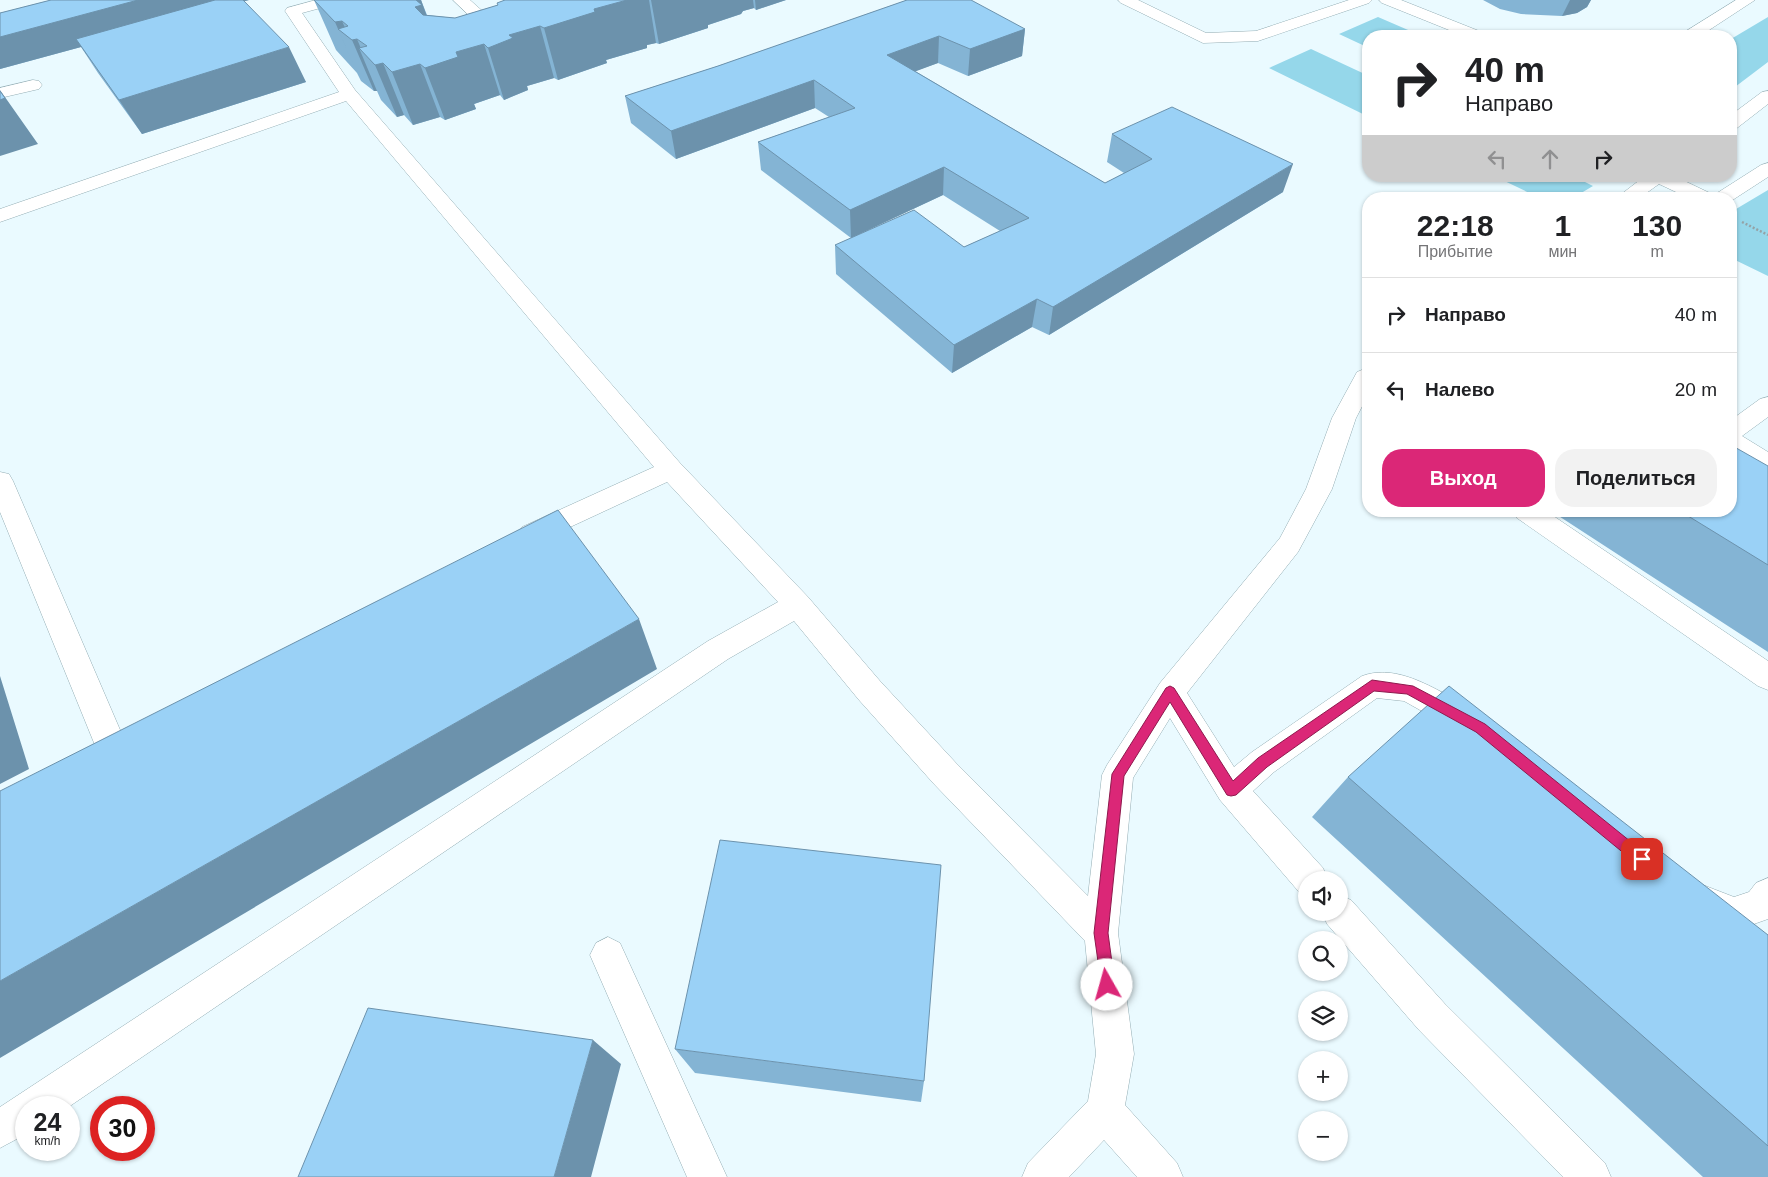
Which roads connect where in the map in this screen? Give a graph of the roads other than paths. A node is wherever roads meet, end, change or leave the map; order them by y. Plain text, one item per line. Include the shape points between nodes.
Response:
1 (334, 0) edge
2 (461, 0) edge
3 (569, 0) edge
4 (1126, 0) edge
5 (1364, 0) edge
6 (1387, 0) edge
7 (1747, 0) edge
8 (1463, 30) edge
9 (1699, 30) edge
10 (33, 85) dead end
11 (0, 93) edge
12 (349, 94) junction
13 (1768, 96) edge
14 (1737, 119) edge
15 (1768, 169) edge
16 (1649, 182) edge
17 (1671, 182) edge
18 (1635, 192) edge
19 (1692, 192) edge
20 (1732, 192) edge
21 (0, 216) edge
22 (1362, 384) edge
23 (1768, 405) edge
24 (1737, 428) edge
25 (1737, 445) edge
26 (1768, 464) edge
27 (671, 470) junction
28 (0, 481) edge
29 (1535, 517) edge
30 (512, 542) edge
31 (798, 605) junction
32 (1768, 677) edge
33 (1170, 692) junction
34 (1488, 734) edge
35 (117, 760) edge
36 (1231, 790) junction
37 (1303, 871) edge
38 (1678, 888) edge
39 (1768, 895) edge
40 (1347, 921) edge
41 (1101, 933) junction
42 (608, 955) dead end
43 (51, 1096) edge
44 (1105, 1111) junction
45 (15, 1119) edge
46 (0, 1129) edge
47 (707, 1177) edge
48 (1042, 1177) edge
49 (1163, 1177) edge
50 (1591, 1177) edge

1 - 12 street via 293,11
2 - 3 street via 485,22
4 - 5 street via 1204,38 1258,36
6 - 8 street
7 - 9 street
10 - 11 street
12 - 21 street
12 - 27 street
13 - 14 street
15 - 20 street
16 - 18 street
17 - 19 street
22 - 33 street via 1344,418 1319,489 1289,545
23 - 24 street
25 - 26 street
27 - 30 street
27 - 31 street
28 - 35 street
29 - 32 street
31 - 41 street via 879,703 1026,861
31 - 43 street via 718,650
33 - 36 street
33 - 41 street via 1118,774
34 - 36 street via 1409,689 1372,685 1263,762
36 - 37 street
38 - 39 street via 1685,895 1734,914 1760,905
40 - 50 street via 1432,1017
41 - 44 street via 1115,1054
42 - 47 street
44 - 48 street
44 - 49 street
45 - 46 street

